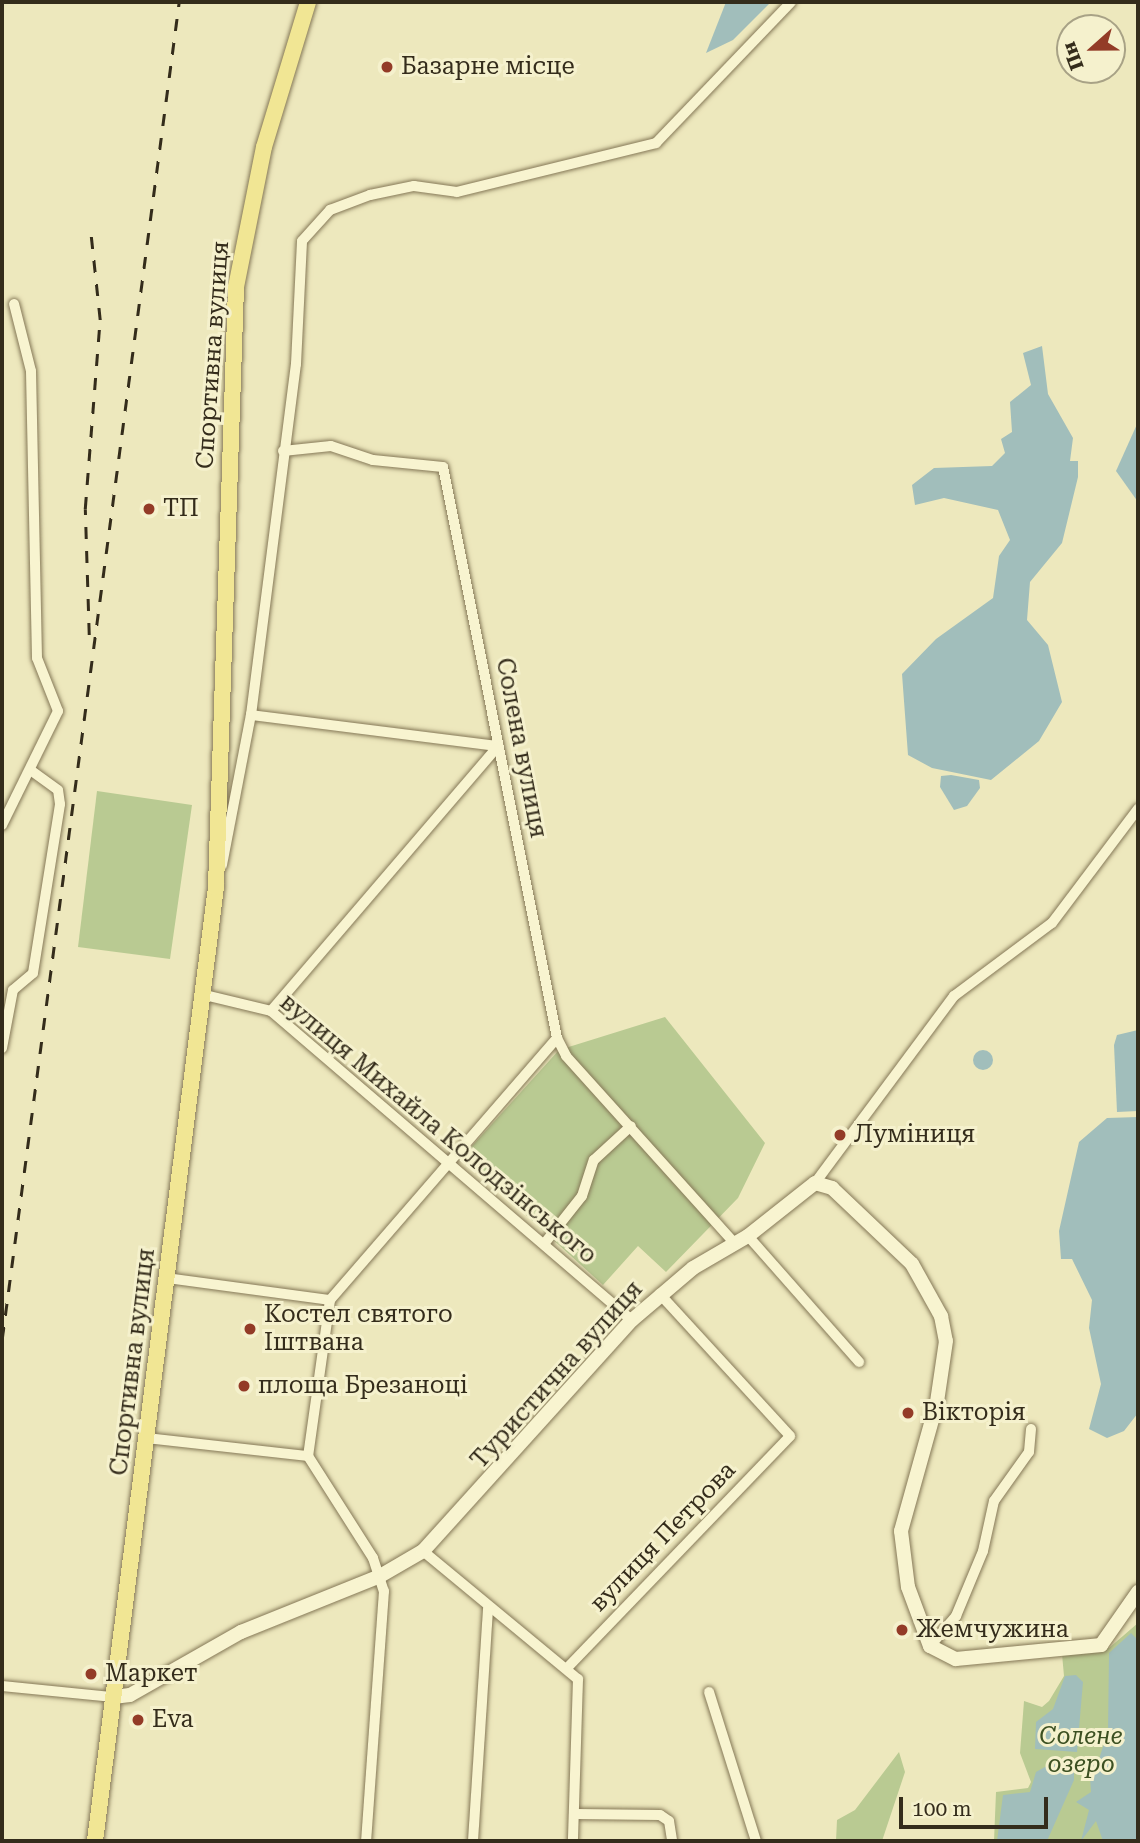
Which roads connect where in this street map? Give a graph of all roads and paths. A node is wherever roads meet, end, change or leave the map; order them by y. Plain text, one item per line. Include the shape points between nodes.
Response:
1 (308, 2) edge
2 (791, 2) edge
3 (14, 304) dead end
4 (284, 451) junction
5 (251, 715) junction
6 (498, 746) junction
7 (32, 771) junction
8 (1138, 809) edge
9 (2, 825) edge
10 (216, 887) junction
11 (205, 995) junction
12 (271, 1011) junction
13 (557, 1038) junction
14 (2, 1048) edge
15 (631, 1126) junction
16 (449, 1161) junction
17 (816, 1183) junction
18 (748, 1236) junction
19 (544, 1244) junction
20 (735, 1244) junction
21 (167, 1278) junction
22 (660, 1293) junction
23 (330, 1300) junction
24 (632, 1320) junction
25 (859, 1362) dead end
26 (1031, 1429) dead end
27 (147, 1438) junction
28 (308, 1456) junction
29 (423, 1552) junction
30 (380, 1576) junction
31 (1138, 1592) edge
32 (488, 1608) junction
33 (930, 1646) junction
34 (568, 1667) junction
35 (2, 1686) edge
36 (709, 1692) dead end
37 (113, 1697) junction
38 (576, 1814) junction
39 (95, 1841) edge
40 (366, 1841) edge
41 (473, 1841) edge
42 (573, 1841) edge
43 (672, 1841) edge
44 (756, 1841) edge

1 - 10 main road, Спортивна вулиця via 249,210 228,411
2 - 4 street, Спортивна вулиця via 656,143 457,192 414,187 370,195 330,210 302,241
3 - 7 street via 32,371 37,658 57,699
4 - 5 street, Спортивна вулиця
4 - 6 street, Солена вулиця via 331,446 373,460 443,467
5 - 6 street
5 - 10 street, Спортивна вулиця
6 - 12 street
6 - 13 street, Солена вулиця
7 - 9 street
7 - 14 street via 58,790 60,804 33,973 13,990
8 - 17 street, Туристична вулиця via 1052,923 954,996
10 - 11 main road, Спортивна вулиця
11 - 12 street, вулиця Михайла Колодзінського
11 - 21 main road, Спортивна вулиця
12 - 16 street, вулиця Михайла Колодзінського
13 - 15 street
13 - 16 street
15 - 19 street via 594,1160 582,1196
15 - 20 street
16 - 19 street, вулиця Михайла Колодзінського
16 - 23 street
17 - 18 street, Туристична вулиця
17 - 33 street via 832,1188 912,1264 941,1316 946,1341 937,1402 901,1531 908,1587
18 - 20 street, Туристична вулиця
18 - 25 street
19 - 24 street, вулиця Михайла Колодзінського
20 - 22 street, Туристична вулиця
21 - 23 street
21 - 27 main road, Спортивна вулиця
22 - 24 street, Туристична вулиця
22 - 34 street, вулиця Петрова via 790,1436
23 - 28 street
24 - 29 street, Туристична вулиця
26 - 33 street via 1029,1452 994,1501 983,1551 956,1616
27 - 28 street
27 - 37 main road, Спортивна вулиця
28 - 30 street
29 - 30 street, Туристична вулиця
29 - 32 street
30 - 37 street, Туристична вулиця via 241,1632 130,1695
30 - 40 street
31 - 33 street via 1101,1645 956,1659
32 - 34 street
32 - 41 street
34 - 38 street via 582,1690
35 - 37 street
36 - 44 street
37 - 39 main road, Спортивна вулиця
38 - 42 street
38 - 43 street via 660,1815 669,1821

